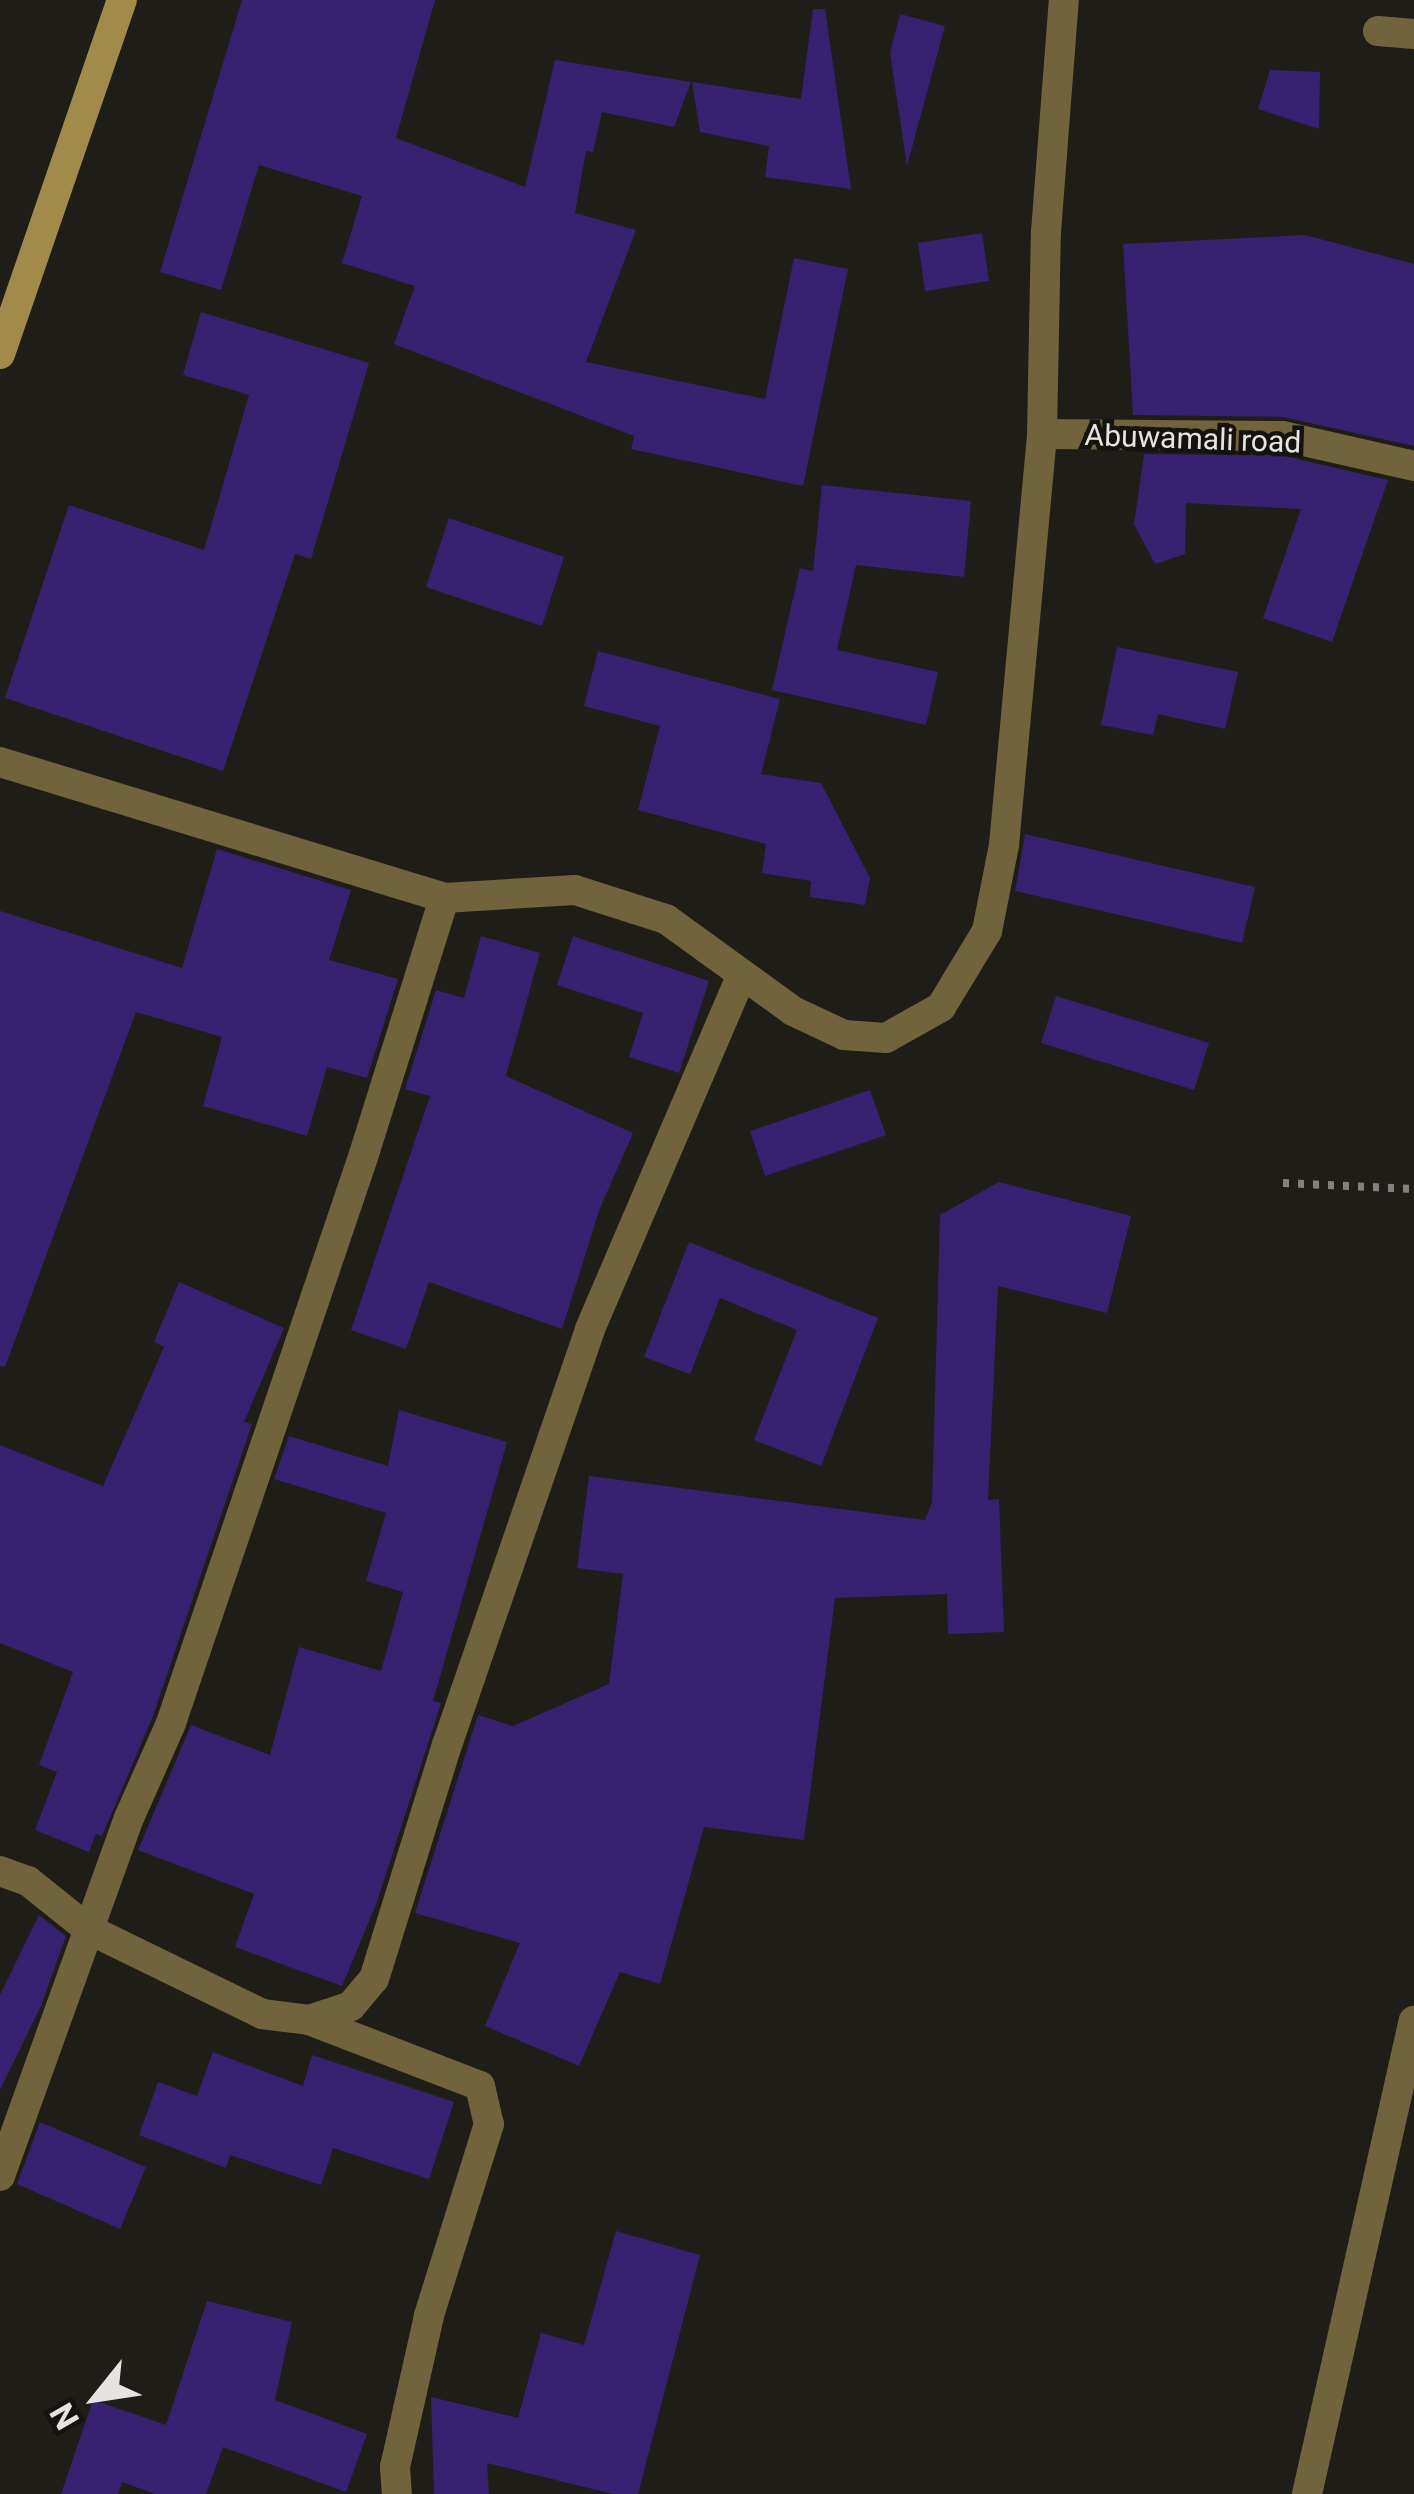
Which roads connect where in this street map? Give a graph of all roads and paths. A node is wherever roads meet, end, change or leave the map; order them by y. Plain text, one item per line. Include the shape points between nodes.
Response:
1 (122, 0) edge
2 (1064, 0) edge
3 (1378, 31) dead end
4 (1414, 34) edge
5 (0, 355) edge
6 (1042, 434) junction
7 (1414, 466) edge
8 (0, 761) edge
9 (444, 898) junction
10 (742, 975) junction
11 (1282, 1183) dead end
12 (1414, 1189) edge
13 (0, 1871) edge
14 (88, 1929) junction
15 (309, 2020) junction
16 (1414, 2021) edge
17 (0, 2176) edge
18 (397, 2494) edge
19 (1307, 2494) edge

1 - 5 main road
2 - 6 street via 1046,232
3 - 4 street
6 - 7 street, Abuwamali road via 1282,436
6 - 10 street via 1004,845 987,931 941,1006 886,1037 844,1035
8 - 9 street
9 - 10 street via 575,890 666,919
9 - 14 street via 171,1723
10 - 15 street via 590,1329 374,1978 351,2006
11 - 12 path
13 - 14 street via 28,1881
14 - 15 street via 262,2014
14 - 17 street
15 - 18 street via 480,2086 489,2124 428,2316 395,2467
16 - 19 street

